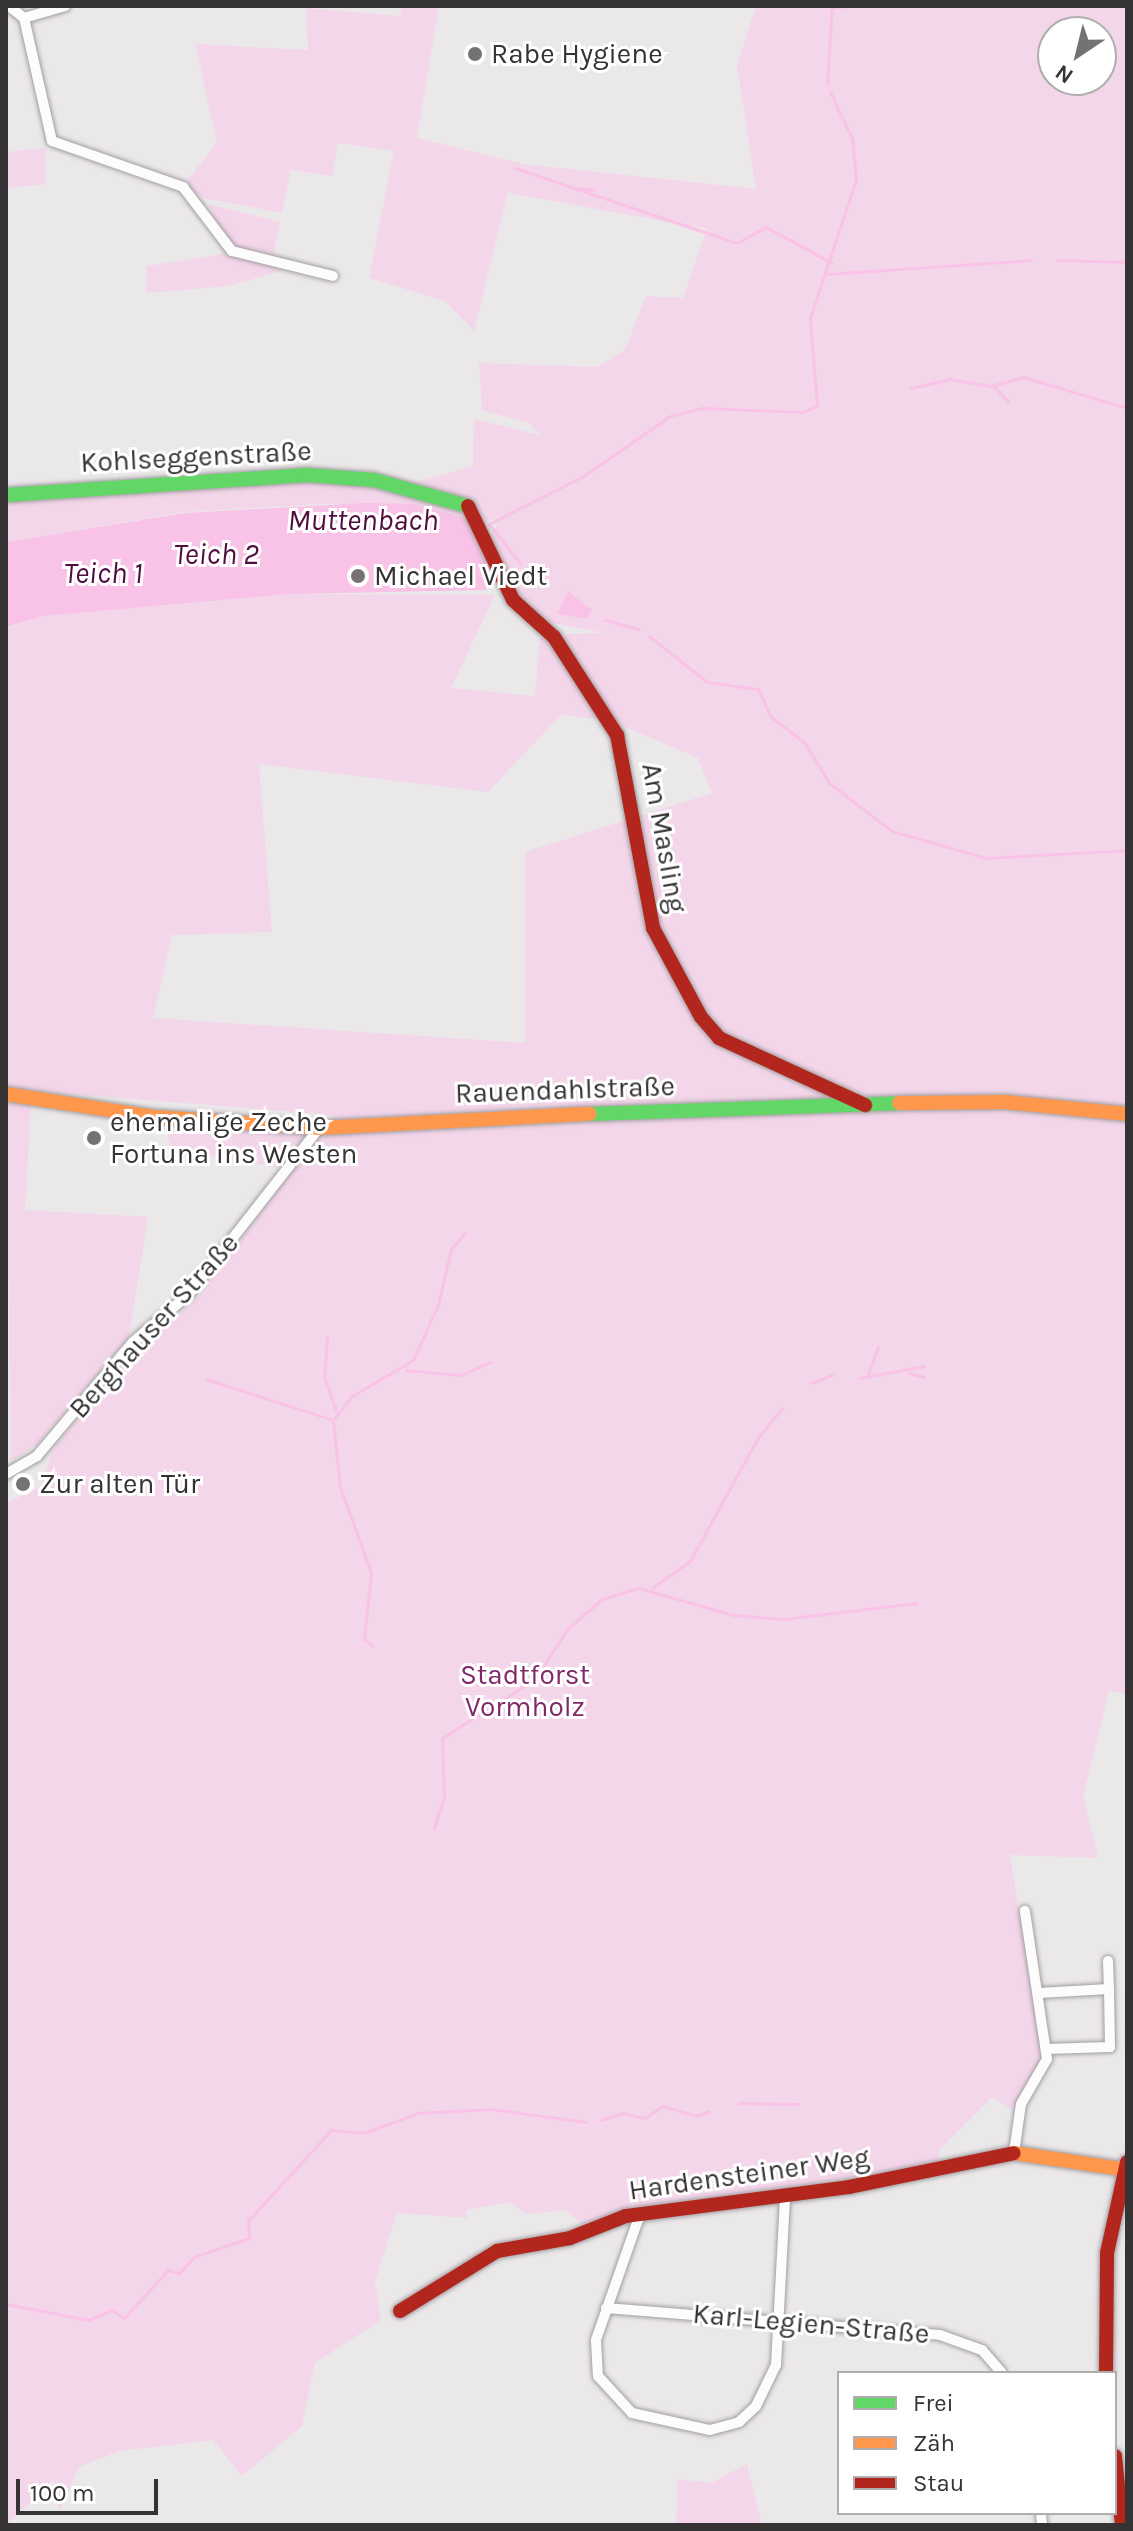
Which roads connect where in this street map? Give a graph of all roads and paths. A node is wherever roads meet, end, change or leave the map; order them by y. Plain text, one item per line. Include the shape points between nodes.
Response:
1 (9, 6) edge
2 (65, 6) edge
3 (24, 18) junction
4 (333, 276) dead end
5 (6, 495) edge
6 (477, 514) joint
7 (6, 1094) edge
8 (865, 1105) junction
9 (1127, 1114) edge
10 (319, 1128) junction
11 (6, 1474) edge
12 (1025, 1911) dead end
13 (1108, 1961) dead end
14 (1109, 1989) junction
15 (1039, 1993) junction
16 (1046, 2049) junction
17 (1014, 2153) junction
18 (1125, 2165) edge
19 (785, 2197) junction
20 (639, 2217) junction
21 (606, 2308) junction
22 (400, 2311) dead end
23 (782, 2317) junction
24 (1000, 2371) edge
25 (1106, 2371) edge
26 (1117, 2473) edge
27 (1123, 2525) edge

1 - 3 street
2 - 3 street
3 - 4 street via 52,141 183,187 232,251
5 - 6 street, Kohlseggenstraße via 307,475 374,480 464,503
6 - 8 street, Am Masling via 513,600 554,637 617,735 653,928 701,1017 719,1038
7 - 10 street, Rauendahlstraße via 155,1117
8 - 9 street, Rauendahlstraße via 1005,1102
8 - 10 street, Rauendahlstraße
10 - 11 street, Berghauser Straße via 189,1294 133,1342 37,1456
12 - 15 street
13 - 14 street
14 - 15 street
14 - 16 street via 1110,2047
15 - 16 street
16 - 17 street via 1046,2065 1021,2104
17 - 18 street, Hardensteiner Weg
17 - 19 street, Hardensteiner Weg
18 - 25 street via 1104,2285
19 - 20 street, Hardensteiner Weg
19 - 23 street
20 - 21 street
20 - 22 street, Hardensteiner Weg via 497,2251
21 - 23 street, Karl-Legien-Straße
21 - 23 street via 595,2357 604,2388 632,2413 690,2429 739,2422 756,2406 776,2365
23 - 24 street, Karl-Legien-Straße via 957,2338 982,2350
26 - 27 street

